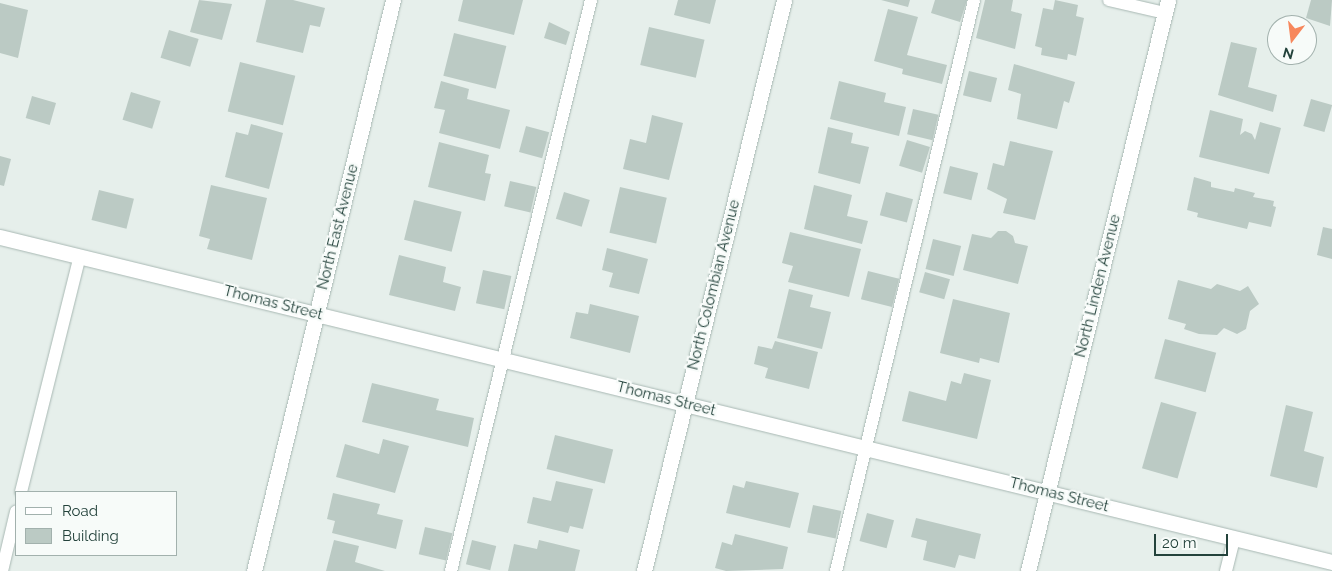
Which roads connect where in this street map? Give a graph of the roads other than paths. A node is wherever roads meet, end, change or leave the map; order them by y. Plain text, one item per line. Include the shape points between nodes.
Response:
1 (393, 0) edge
2 (591, 0) edge
3 (784, 0) edge
4 (974, 0) edge
5 (1109, 0) edge
6 (1167, 6) edge
7 (0, 237) edge
8 (80, 256) junction
9 (316, 314) junction
10 (503, 360) junction
11 (684, 404) junction
12 (865, 448) junction
13 (21, 491) edge
14 (1048, 492) junction
15 (15, 516) edge
16 (1234, 538) junction
17 (1332, 562) edge
18 (2, 571) edge
19 (254, 571) edge
20 (451, 571) edge
21 (644, 571) edge
22 (836, 571) edge
23 (1028, 571) edge
24 (1226, 571) edge

1 - 9 street, North East Avenue
2 - 10 lane
3 - 11 street, North Colombian Avenue
4 - 12 lane
5 - 6 lane
6 - 14 street, North Linden Avenue
7 - 8 street, Thomas Street
8 - 9 street, Thomas Street
8 - 13 lane
9 - 10 street, Thomas Street
9 - 19 street, North East Avenue
10 - 11 street, Thomas Street
10 - 20 lane
11 - 12 street, Thomas Street
11 - 21 street, North Colombian Avenue
12 - 14 street, Thomas Street
12 - 22 lane
14 - 16 street, Thomas Street
14 - 23 street, North Linden Avenue
15 - 18 lane
16 - 17 street, Thomas Street
16 - 24 lane

